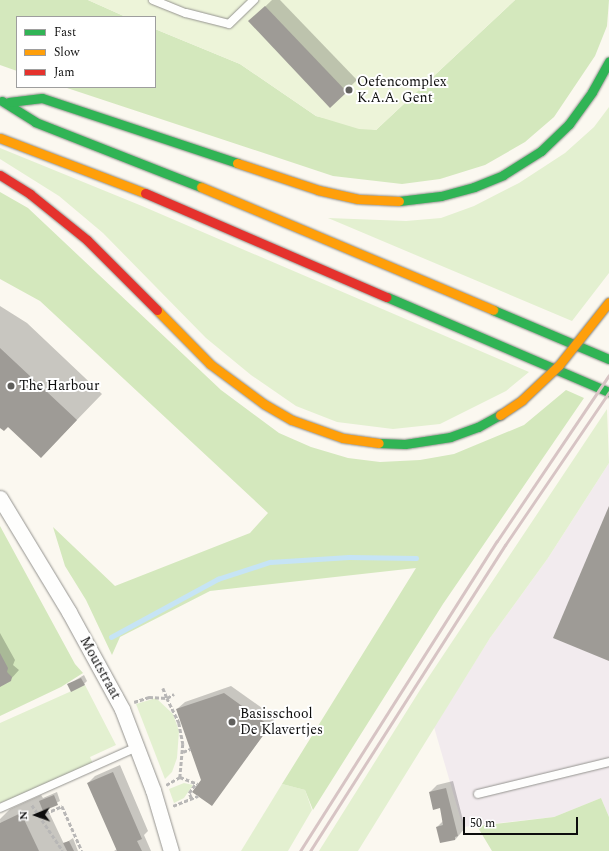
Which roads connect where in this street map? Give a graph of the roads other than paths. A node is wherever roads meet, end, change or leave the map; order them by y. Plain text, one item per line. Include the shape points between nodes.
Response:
1 (153, 0) edge
2 (254, 0) edge
3 (609, 61) edge
4 (4, 101) edge
5 (0, 138) edge
6 (0, 175) edge
7 (609, 302) edge
8 (609, 359) edge
9 (609, 392) edge
10 (0, 498) edge
11 (137, 747) junction
12 (609, 762) edge
13 (478, 794) dead end
14 (0, 808) edge
15 (171, 851) edge

1 - 2 lane via 186,13 229,24
3 - 4 highway via 592,92 568,124 541,151 503,175 474,187 441,196 397,201 358,199 318,190 42,98
4 - 8 highway via 35,122 190,182
5 - 9 highway via 146,193
6 - 7 highway, bridge via 30,194 87,240 210,364 264,404 292,420 343,438 371,443 405,444 450,437 478,428 522,400 560,365
10 - 11 street, Moutstraat via 69,612 121,707
11 - 14 lane
11 - 15 street, Moutstraat
12 - 13 lane

